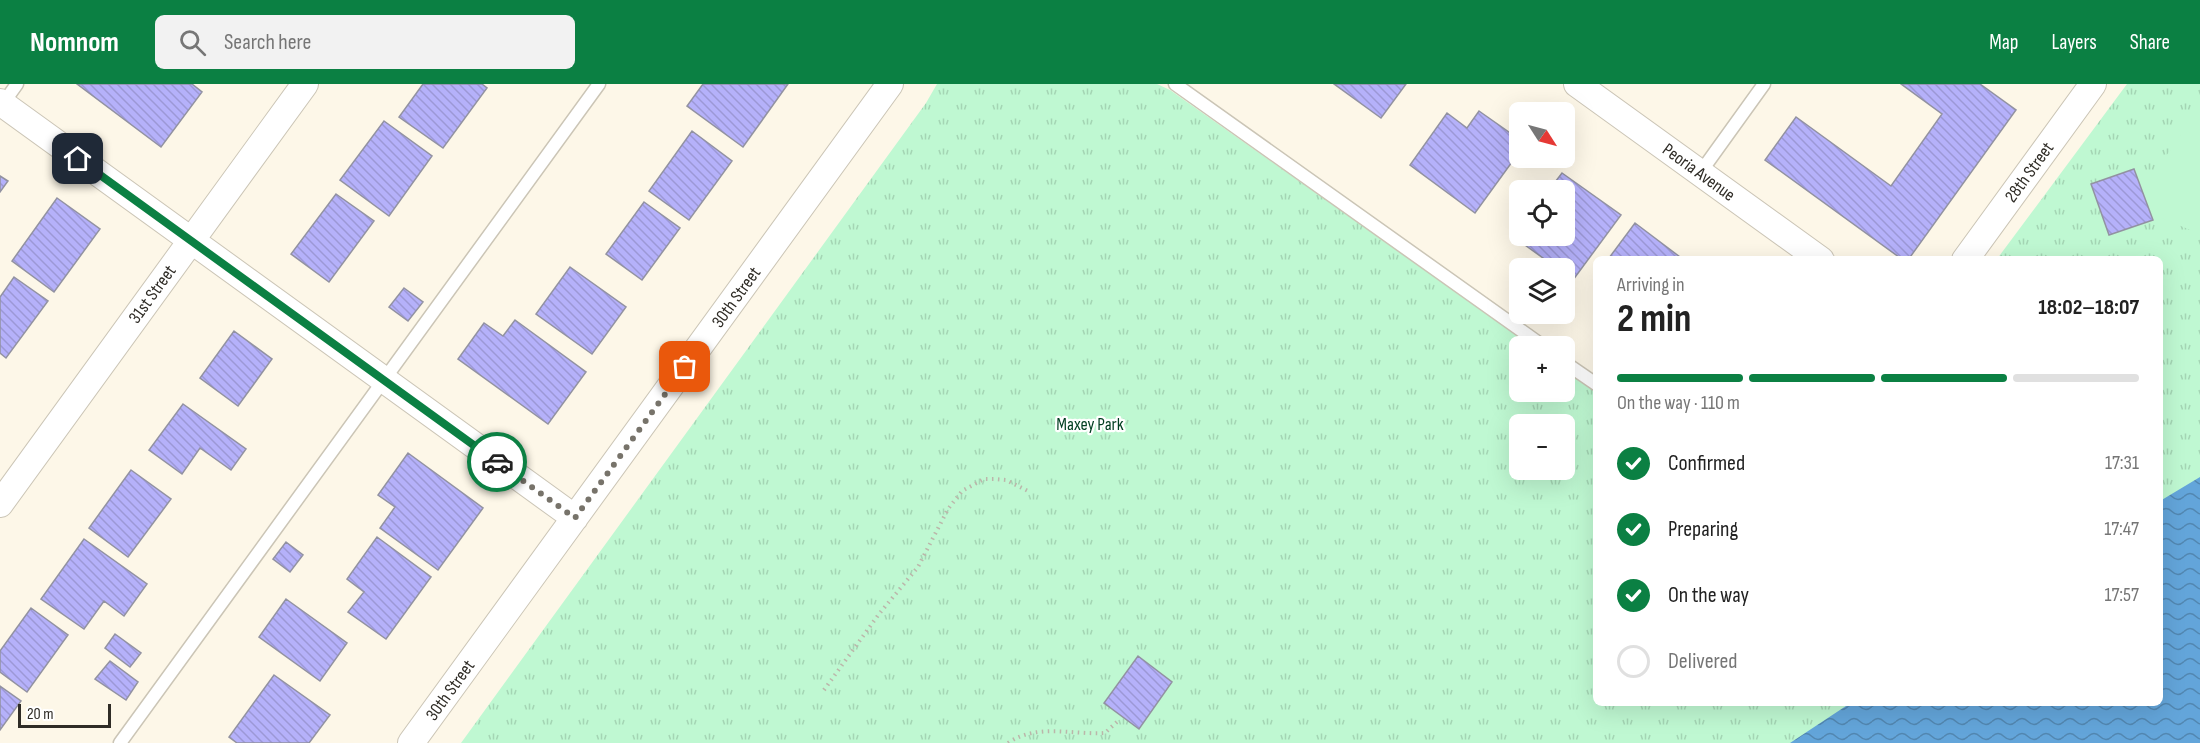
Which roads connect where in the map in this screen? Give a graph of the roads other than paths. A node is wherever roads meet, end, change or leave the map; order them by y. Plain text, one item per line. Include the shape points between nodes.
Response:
1 (305, 84) edge
2 (599, 84) edge
3 (890, 84) edge
4 (1178, 84) edge
5 (1577, 84) edge
6 (1764, 84) edge
7 (2093, 84) edge
8 (5, 99) edge
9 (1700, 172) junction
10 (191, 240) junction
11 (1816, 256) edge
12 (1968, 256) edge
13 (1529, 336) edge
14 (1575, 370) edge
15 (384, 380) junction
16 (1593, 382) edge
17 (0, 504) edge
18 (575, 518) junction
19 (120, 743) edge
20 (411, 743) edge

1 - 10 street, 31st Street
2 - 15 lane
3 - 18 street, 30th Street
4 - 13 lane
5 - 9 street, Peoria Avenue
6 - 9 lane
7 - 12 street, 28th Street
8 - 10 street
9 - 11 street, Peoria Avenue
10 - 15 street
10 - 17 street, 31st Street
14 - 16 lane
15 - 18 street
15 - 19 lane
18 - 20 street, 30th Street

